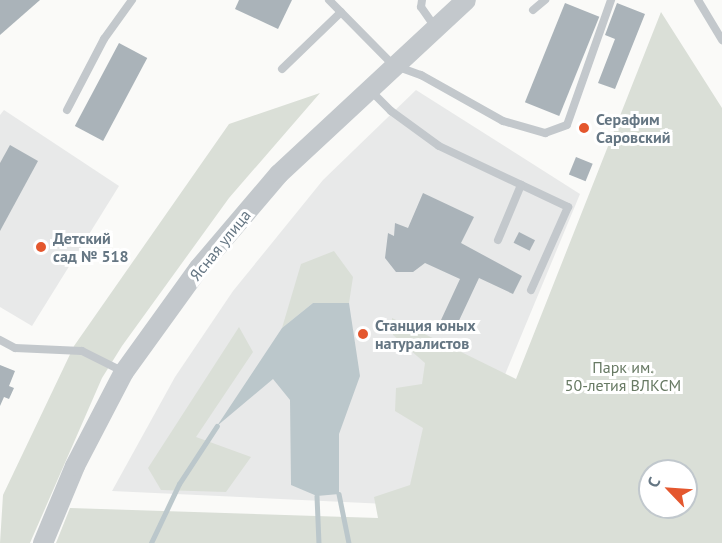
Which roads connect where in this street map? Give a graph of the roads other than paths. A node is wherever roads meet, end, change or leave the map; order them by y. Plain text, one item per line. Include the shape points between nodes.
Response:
1 (132, 0) edge
2 (329, 0) edge
3 (422, 0) edge
4 (466, 0) edge
5 (545, 0) edge
6 (611, 0) edge
7 (698, 0) edge
8 (533, 10) dead end
9 (341, 12) junction
10 (435, 27) junction
11 (722, 40) edge
12 (393, 65) junction
13 (282, 69) dead end
14 (369, 88) junction
15 (67, 110) dead end
16 (522, 185) junction
17 (498, 240) dead end
18 (531, 290) dead end
19 (0, 340) edge
20 (124, 372) junction
21 (43, 543) edge

1 - 15 lane via 104,39
2 - 9 lane
3 - 10 lane via 421,7
4 - 10 street, Ясная улица
5 - 8 lane
6 - 12 lane via 567,125 545,133 503,121 420,75
7 - 11 lane
9 - 12 lane
9 - 13 lane
10 - 12 street, Ясная улица
12 - 14 street, Ясная улица
14 - 16 lane via 391,111 439,146
14 - 20 street, Ясная улица via 279,174 199,268
16 - 17 lane
16 - 18 lane via 568,207
19 - 20 lane via 15,348 82,351
20 - 21 street, Ясная улица via 75,466

